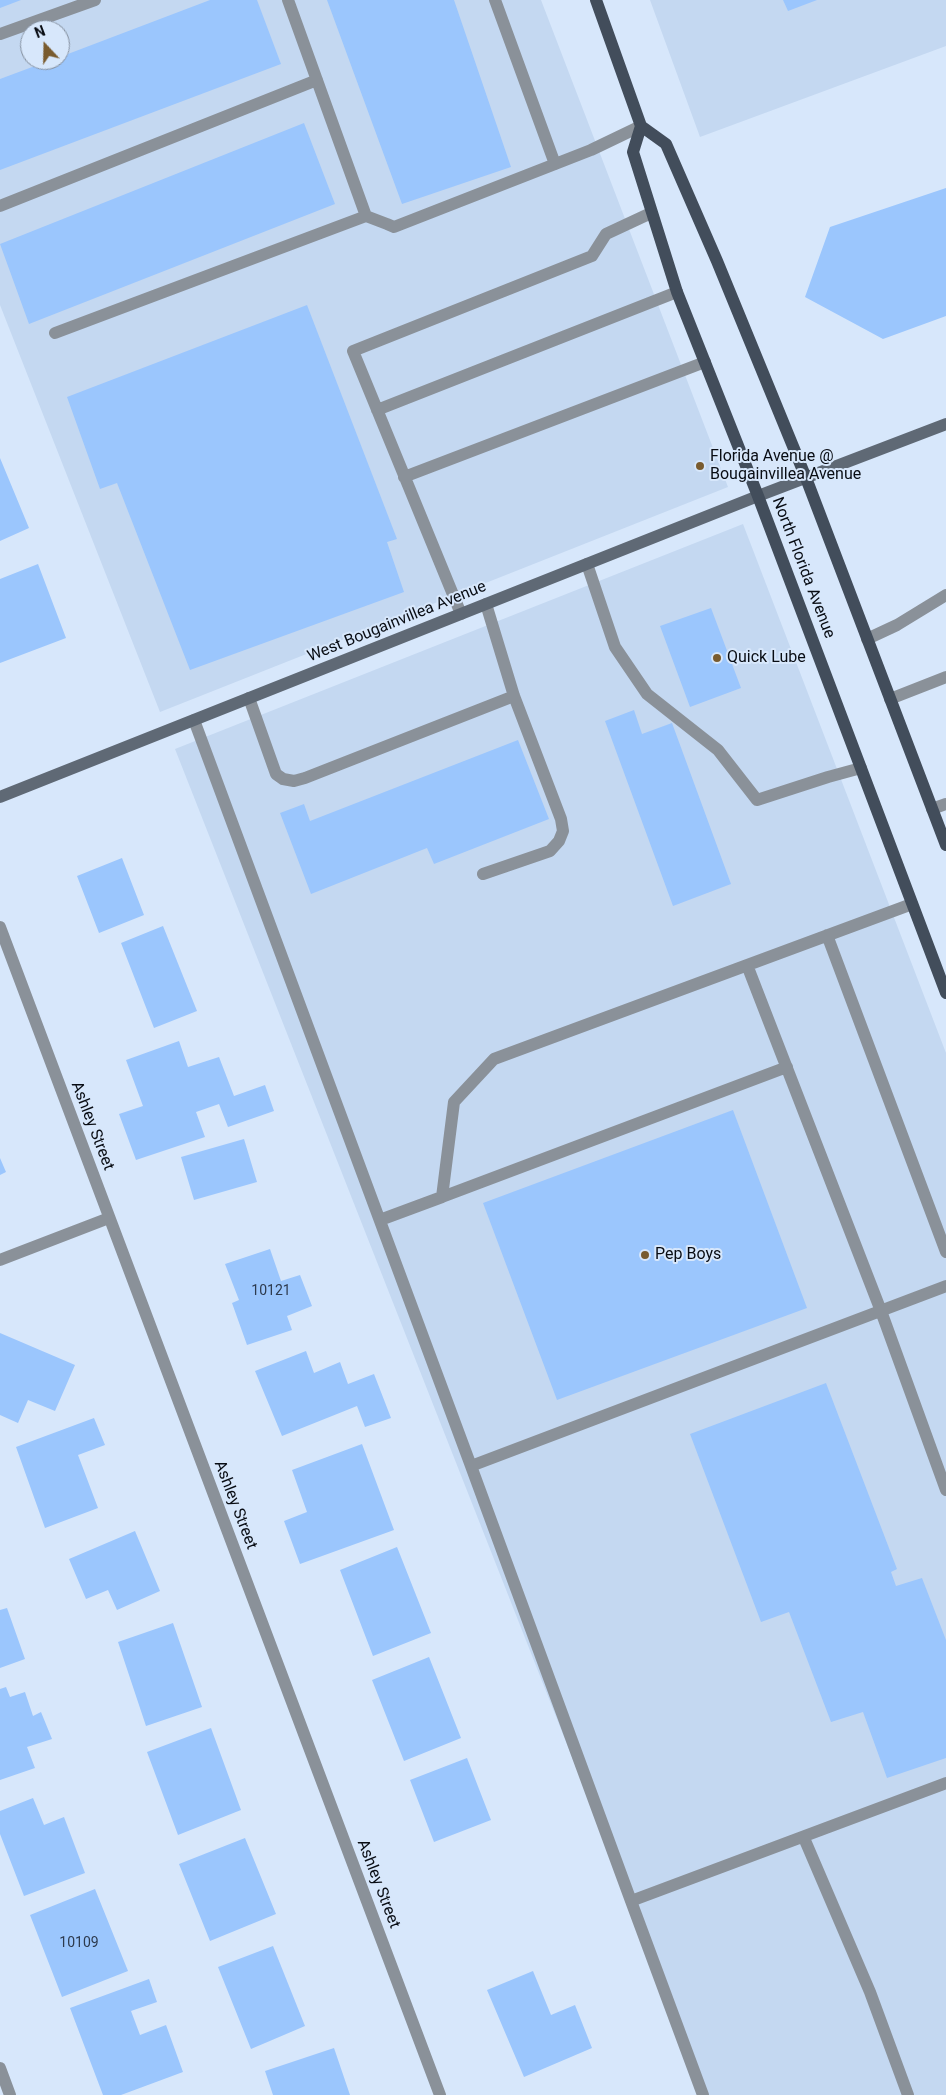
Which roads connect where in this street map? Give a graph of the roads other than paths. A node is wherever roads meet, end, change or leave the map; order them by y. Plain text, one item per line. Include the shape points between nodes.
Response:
1 (95, 0) edge
2 (288, 0) edge
3 (495, 0) edge
4 (596, 0) edge
5 (0, 34) edge
6 (317, 80) junction
7 (641, 126) junction
8 (555, 164) junction
9 (0, 206) edge
10 (651, 213) junction
11 (366, 216) junction
12 (677, 292) junction
13 (55, 333) dead end
14 (705, 362) junction
15 (377, 410) junction
16 (946, 424) edge
17 (404, 477) junction
18 (806, 478) junction
19 (758, 496) junction
20 (587, 564) junction
21 (946, 595) edge
22 (486, 604) junction
23 (461, 614) junction
24 (867, 639) junction
25 (946, 677) edge
26 (514, 696) junction
27 (249, 698) junction
28 (890, 699) junction
29 (194, 720) junction
30 (861, 768) junction
31 (0, 797) edge
32 (946, 804) edge
33 (932, 809) junction
34 (946, 845) edge
35 (483, 874) dead end
36 (912, 904) junction
37 (0, 927) edge
38 (827, 935) junction
39 (747, 965) junction
40 (946, 993) edge
41 (787, 1067) junction
42 (442, 1197) junction
43 (109, 1218) junction
44 (380, 1220) junction
45 (946, 1252) edge
46 (0, 1260) edge
47 (946, 1286) edge
48 (881, 1311) junction
49 (472, 1466) junction
50 (946, 1490) edge
51 (946, 1783) edge
52 (804, 1838) junction
53 (631, 1901) junction
54 (0, 2068) edge
55 (10, 2095) edge
56 (440, 2095) edge
57 (703, 2095) edge
58 (908, 2095) edge

1 - 5 street
2 - 6 street
3 - 8 street
4 - 7 main road
6 - 9 street
6 - 11 street
7 - 8 street
7 - 10 main road, North Florida Avenue via 632,152
7 - 18 main road via 666,144
8 - 11 street via 394,227
10 - 12 main road, North Florida Avenue
10 - 15 street via 606,234 592,256 353,351
11 - 13 street
12 - 14 main road, North Florida Avenue
12 - 15 street
14 - 17 street
14 - 19 main road, North Florida Avenue
15 - 17 street
16 - 18 street, West Bougainvillea Avenue
17 - 23 street
18 - 19 street, West Bougainvillea Avenue
18 - 24 main road
19 - 20 street, West Bougainvillea Avenue
19 - 30 main road, North Florida Avenue
20 - 22 street, West Bougainvillea Avenue
20 - 30 street via 614,647 647,694 718,750 757,800
21 - 24 street
22 - 23 street, West Bougainvillea Avenue
22 - 26 street
23 - 27 street, West Bougainvillea Avenue
24 - 28 main road
25 - 28 street
26 - 27 street via 294,780 283,779 276,774
26 - 35 street via 563,831 550,851
27 - 29 street, West Bougainvillea Avenue
28 - 33 main road
29 - 31 street, West Bougainvillea Avenue
29 - 44 street
30 - 36 main road, North Florida Avenue
32 - 33 street
33 - 34 main road
36 - 38 street
36 - 40 main road, North Florida Avenue
37 - 43 street, Ashley Street
38 - 39 street
38 - 45 street
39 - 41 street
39 - 42 street via 494,1059 454,1102
41 - 42 street
41 - 48 street
42 - 44 street
43 - 46 street
43 - 56 street, Ashley Street
44 - 49 street
47 - 48 street
48 - 49 street
48 - 50 street
49 - 53 street
51 - 52 street
52 - 53 street
52 - 58 street via 870,1992
53 - 57 street
54 - 55 street

